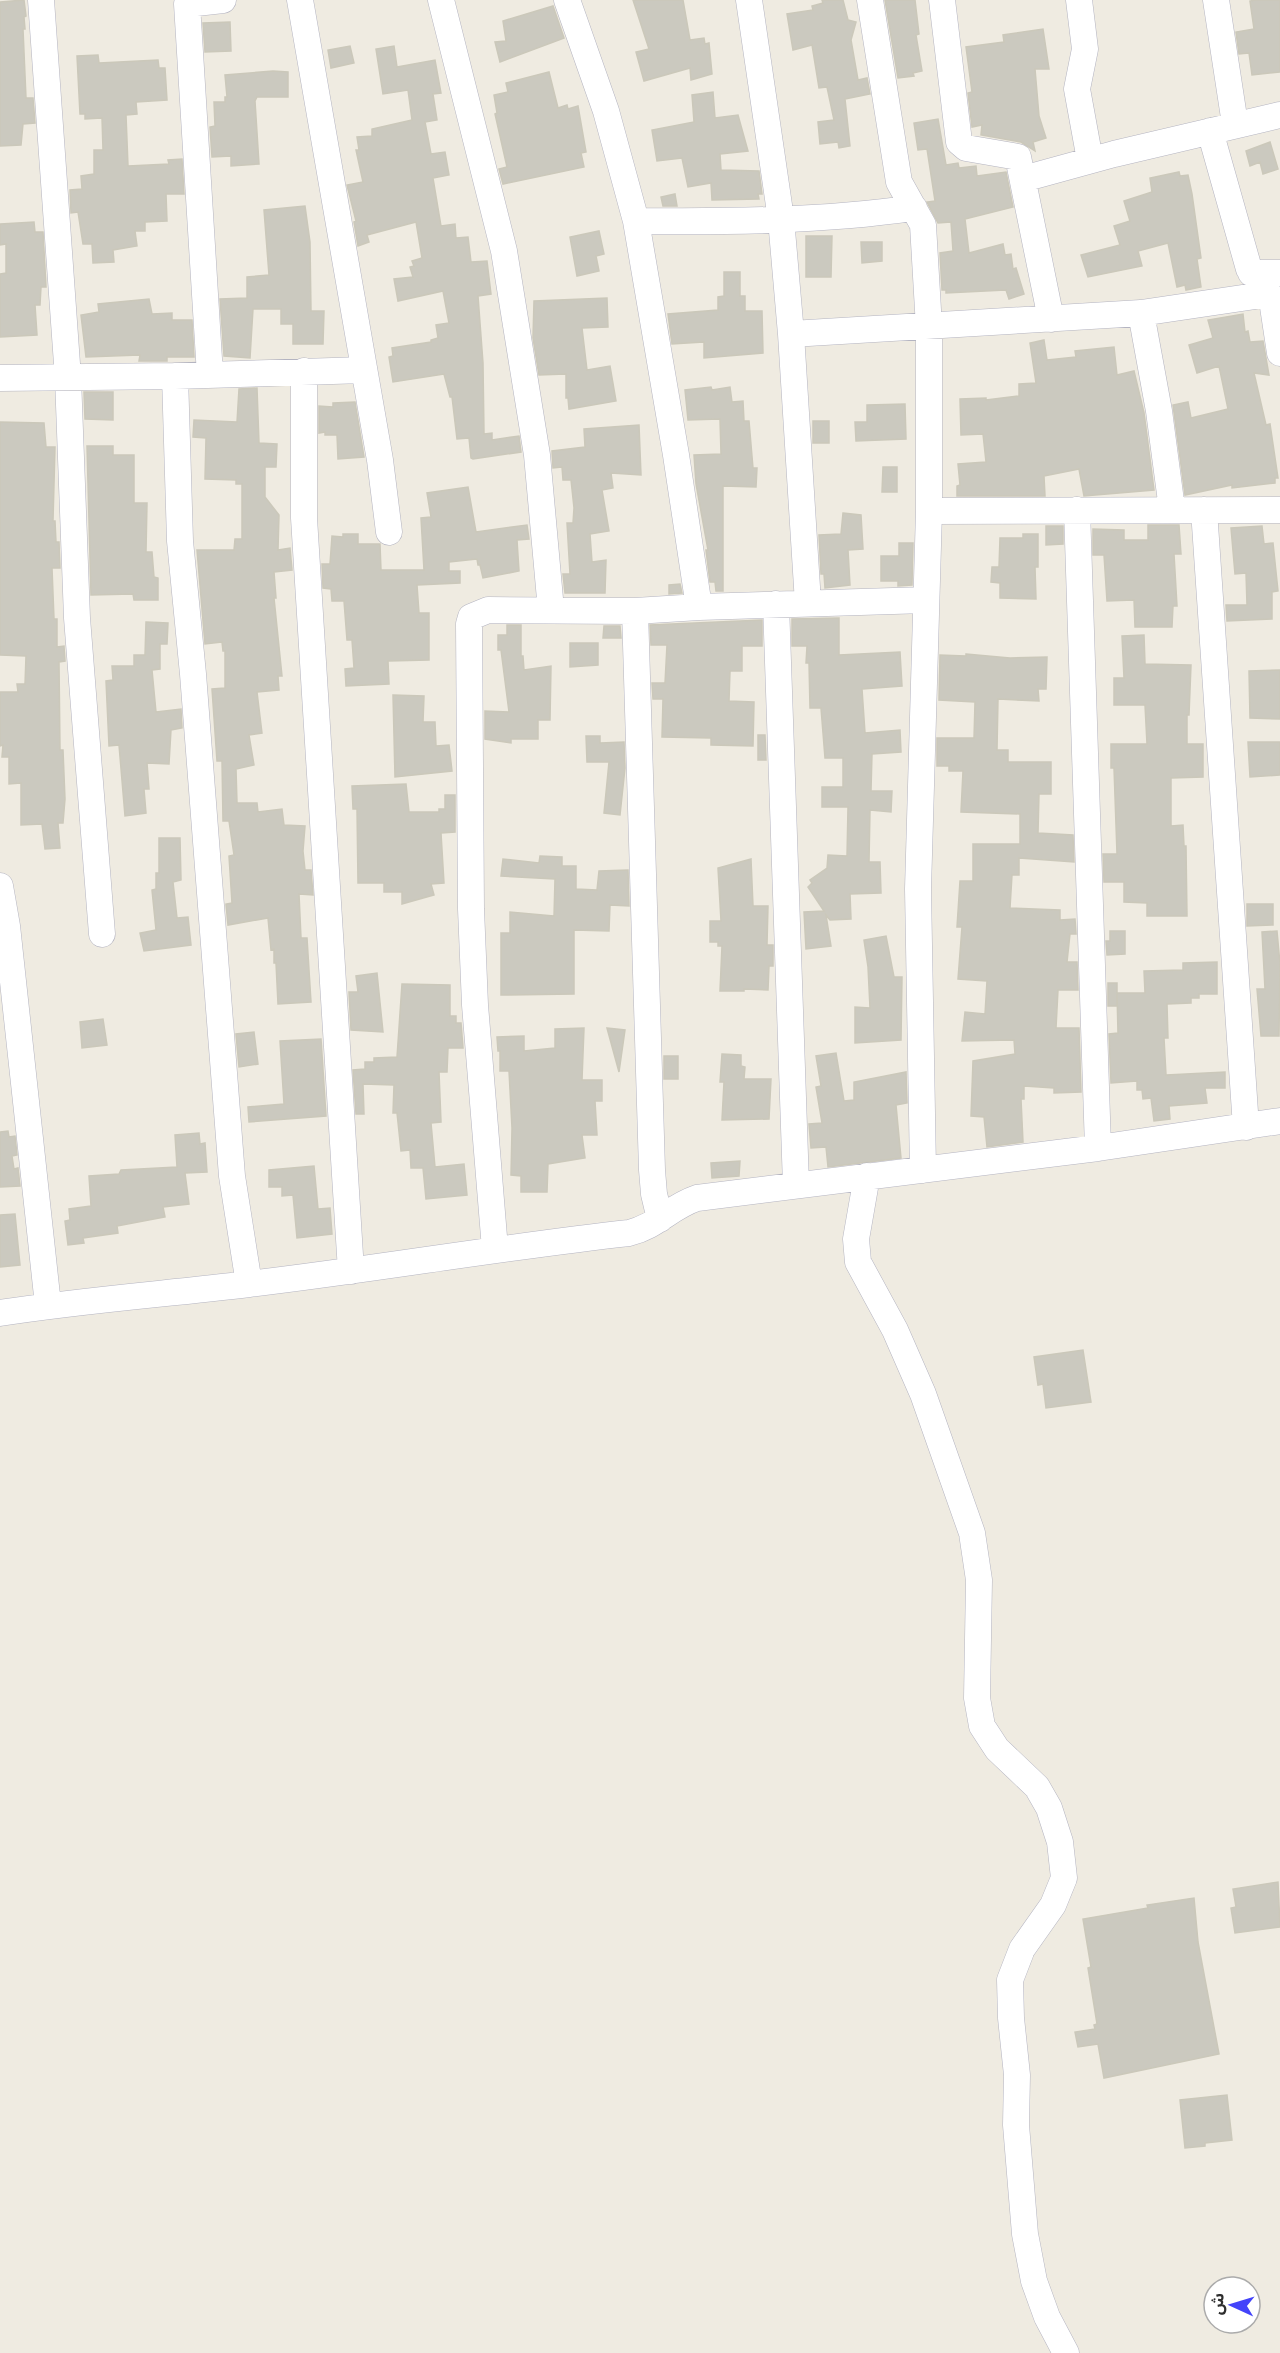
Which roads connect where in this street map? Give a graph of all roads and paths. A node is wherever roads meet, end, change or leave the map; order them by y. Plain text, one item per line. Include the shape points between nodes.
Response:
1 (41, 0) edge
2 (223, 0) edge
3 (300, 0) edge
4 (441, 0) edge
5 (567, 0) edge
6 (750, 0) edge
7 (870, 0) edge
8 (942, 0) edge
9 (1079, 0) edge
10 (1216, 0) edge
11 (1280, 115) edge
12 (1235, 124) junction
13 (1210, 131) junction
14 (1090, 160) junction
15 (1023, 179) junction
16 (914, 208) junction
17 (780, 219) junction
18 (636, 221) junction
19 (1274, 284) edge
20 (1141, 313) junction
21 (1051, 319) junction
22 (929, 327) junction
23 (791, 334) junction
24 (1280, 353) edge
25 (364, 370) junction
26 (304, 372) junction
27 (210, 375) junction
28 (175, 376) junction
29 (0, 378) edge
30 (68, 378) junction
31 (1172, 509) junction
32 (1077, 510) junction
33 (1204, 510) junction
34 (1280, 510) edge
35 (929, 511) junction
36 (389, 532) dead end
37 (926, 600) junction
38 (808, 603) junction
39 (776, 604) junction
40 (699, 607) junction
41 (551, 610) junction
42 (635, 611) junction
43 (0, 886) edge
44 (102, 934) dead end
45 (1280, 1121) edge
46 (1246, 1127) junction
47 (1098, 1148) junction
48 (923, 1170) junction
49 (867, 1176) junction
50 (796, 1185) junction
51 (660, 1219) junction
52 (495, 1249) junction
53 (351, 1270) junction
54 (249, 1284) junction
55 (48, 1305) junction
56 (0, 1313) edge
57 (1066, 2353) edge

1 - 30 street
2 - 27 street via 187,4
3 - 25 street
4 - 41 street via 504,251 537,455
5 - 18 street via 606,111
6 - 17 street
7 - 16 street via 899,182
8 - 15 street via 959,142 966,148 1018,157
9 - 14 street via 1085,49 1077,89
10 - 12 street
11 - 12 street
12 - 13 street
13 - 14 street
13 - 19 street via 1251,273
14 - 15 street
15 - 21 street
16 - 17 street
16 - 22 street via 924,237
17 - 18 street
17 - 23 street
18 - 40 street
19 - 20 street
19 - 24 street via 1272,300
20 - 21 street
20 - 31 street
21 - 22 street
22 - 23 street
22 - 35 street
23 - 38 street
25 - 26 street
25 - 36 street
26 - 27 street
26 - 53 street via 304,518
27 - 28 street
28 - 30 street
28 - 54 street via 180,541 232,1176
29 - 30 street
30 - 44 street via 77,618
31 - 32 street
31 - 33 street
32 - 35 street
32 - 47 street
33 - 34 street
33 - 46 street
35 - 37 street
37 - 38 street
37 - 48 street via 918,889
38 - 39 street
39 - 40 street
39 - 50 street
40 - 42 street
41 - 42 street
41 - 52 street via 488,610 476,613 469,624 471,909
42 - 51 street via 652,1170
43 - 55 street
45 - 46 street
46 - 47 street
47 - 48 street
48 - 49 street
49 - 50 street
49 - 57 street via 856,1239 858,1262 895,1330 923,1394 972,1533 979,1580 977,1698 982,1726 997,1749 1037,1787 1050,1808 1060,1842 1064,1878 1053,1905 1022,1949 1010,1980 1025,2234 1034,2281
50 - 51 street via 697,1198
51 - 52 street via 646,1229 628,1233
52 - 53 street
53 - 54 street
54 - 55 street
55 - 56 street

